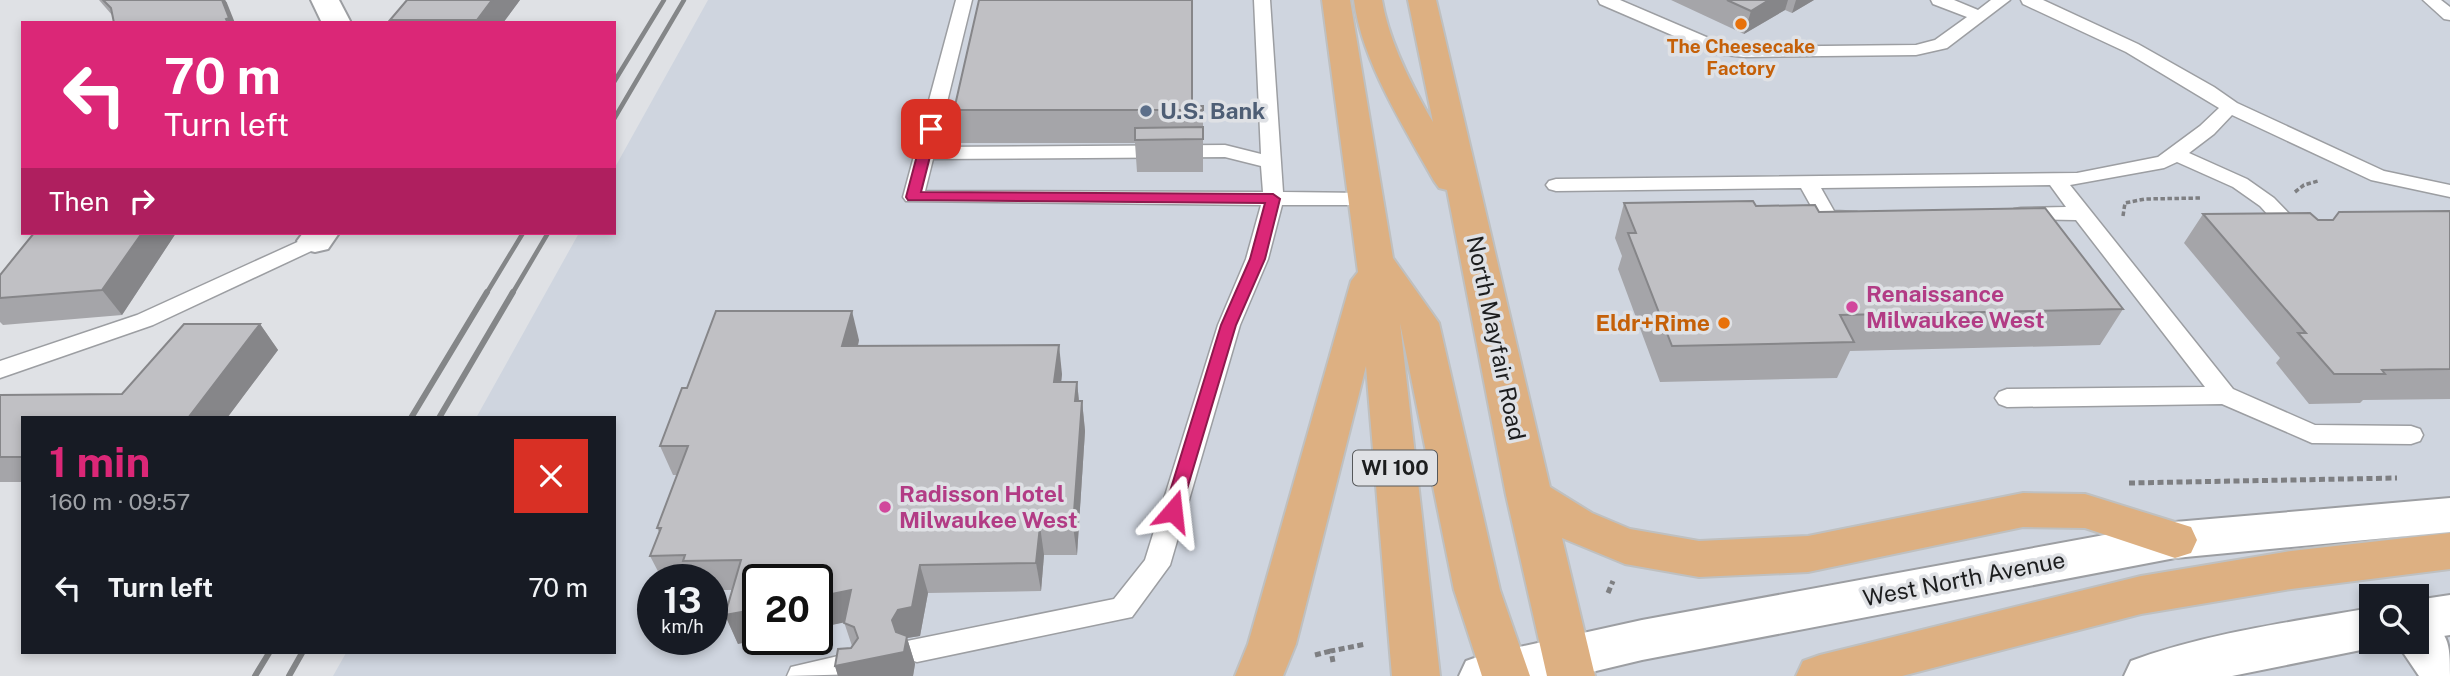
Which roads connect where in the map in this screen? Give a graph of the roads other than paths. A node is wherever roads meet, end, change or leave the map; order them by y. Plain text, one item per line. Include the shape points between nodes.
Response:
1 (325, 0) edge
2 (964, 0) edge
3 (1262, 0) edge
4 (1336, 0) edge
5 (1368, 0) edge
6 (1422, 0) edge
7 (1606, 0) edge
8 (1939, 0) edge
9 (2001, 0) edge
10 (2029, 0) edge
11 (2431, 0) edge
12 (2450, 15) edge
13 (1979, 16) junction
14 (336, 21) edge
15 (2230, 107) junction
16 (925, 153) junction
17 (2175, 154) junction
18 (1271, 163) junction
19 (2055, 179) junction
20 (1808, 182) junction
21 (1556, 185) dead end
22 (2450, 191) edge
23 (1273, 199) junction
24 (1365, 199) junction
25 (2082, 213) junction
26 (2002, 215) edge
27 (1471, 216) junction
28 (1868, 216) edge
29 (318, 237) edge
30 (2304, 242) edge
31 (1375, 259) junction
32 (0, 370) edge
33 (2225, 395) junction
34 (2007, 397) dead end
35 (2411, 435) dead end
36 (1528, 495) junction
37 (2450, 515) edge
38 (2175, 540) junction
39 (2450, 551) edge
40 (2450, 615) edge
41 (2429, 618) edge
42 (2359, 630) edge
43 (917, 650) dead end
44 (2429, 653) edge
45 (851, 665) edge
46 (1565, 670) edge
47 (1498, 675) edge
48 (801, 676) edge
49 (1259, 676) edge
50 (1416, 676) edge
51 (1820, 676) edge
52 (2148, 676) edge
53 (2447, 676) edge

1 - 14 main road
2 - 16 lane
3 - 18 lane
4 - 24 main road, WI 100
5 - 27 main road via 1400,92
6 - 27 main road, North Mayfair Road
7 - 13 lane via 1722,50 1744,52 1916,50 1941,44
8 - 13 lane
9 - 13 lane
10 - 15 lane via 2132,48
11 - 12 lane
15 - 17 lane
15 - 22 lane via 2378,176
16 - 18 lane via 1225,151
16 - 23 lane via 913,197
17 - 19 lane via 2164,162
17 - 30 lane via 2240,183 2267,202
18 - 23 lane
19 - 20 lane
19 - 25 lane
20 - 21 lane
20 - 28 lane via 1827,217
23 - 24 lane
23 - 43 lane via 1257,259 1228,325 1157,565 1122,609
24 - 31 main road, WI 100
25 - 26 lane
25 - 33 lane
27 - 36 main road, North Mayfair Road
29 - 32 lane via 145,320
31 - 47 main road via 1420,323
31 - 49 main road
31 - 50 main road, WI 100
33 - 34 lane
33 - 35 lane via 2312,434
36 - 38 main road via 1576,525 1625,546 1699,559 1808,554 2023,510 2085,511
36 - 46 main road, North Mayfair Road
37 - 38 main road, West North Avenue
38 - 46 main road, West North Avenue via 1642,640
39 - 51 main road via 2291,570 2141,595
40 - 41 main road
42 - 52 main road
44 - 53 main road
45 - 48 lane
46 - 47 main road, West North Avenue

